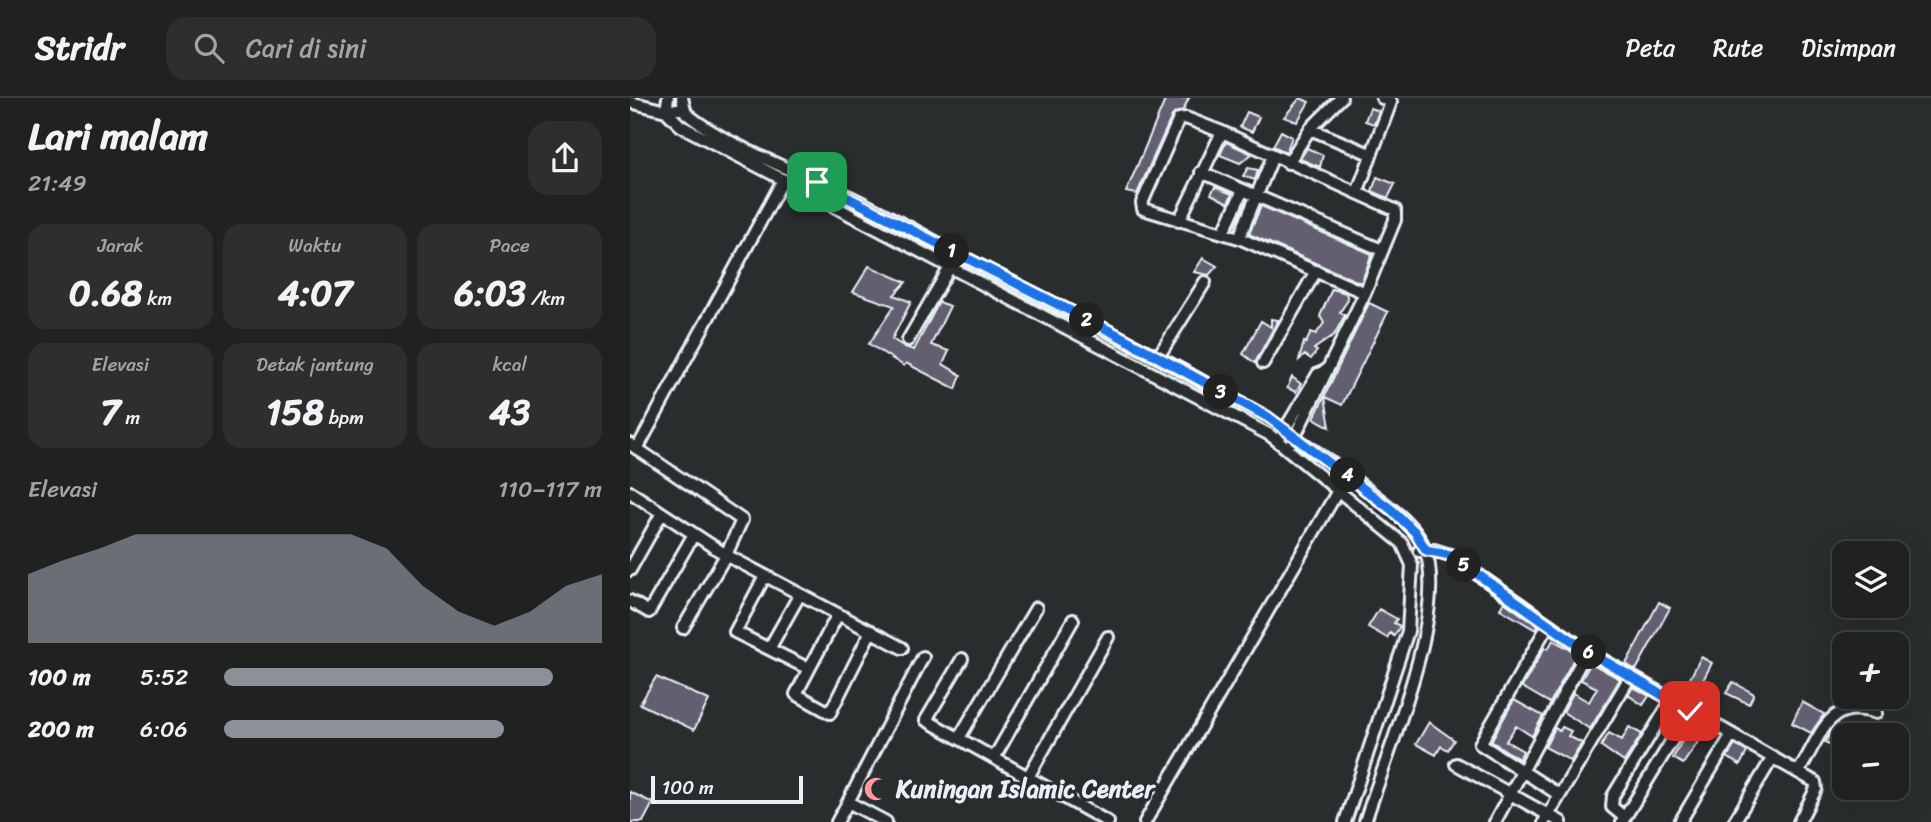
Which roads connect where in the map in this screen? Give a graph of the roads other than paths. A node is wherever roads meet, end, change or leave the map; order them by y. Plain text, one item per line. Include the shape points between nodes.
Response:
1 (668, 98) edge
2 (1341, 98) edge
3 (1382, 98) edge
4 (630, 102) edge
5 (682, 103) edge
6 (666, 111) junction
7 (1310, 129) junction
8 (1222, 132) junction
9 (1370, 154) junction
10 (1273, 156) junction
11 (1288, 163) junction
12 (1201, 172) junction
13 (783, 180) junction
14 (1243, 190) junction
15 (1357, 193) junction
16 (1256, 195) junction
17 (1180, 221) junction
18 (1223, 233) junction
19 (1239, 238) junction
20 (1382, 250) junction
21 (950, 267) junction
22 (1316, 271) junction
23 (1205, 282) dead end
24 (1365, 293) junction
25 (1078, 316) junction
26 (1071, 328) junction
27 (908, 340) dead end
28 (1158, 357) junction
29 (1263, 363) dead end
30 (1290, 432) junction
31 (1278, 441) junction
32 (634, 447) edge
33 (1289, 448) junction
34 (1339, 489) junction
35 (630, 492) edge
36 (662, 513) junction
37 (694, 534) junction
38 (1426, 550) junction
39 (1409, 553) junction
40 (726, 555) junction
41 (630, 570) edge
42 (765, 576) junction
43 (800, 594) junction
44 (630, 601) edge
45 (1036, 608) dead end
46 (838, 614) junction
47 (1073, 620) dead end
48 (1548, 625) junction
49 (683, 628) dead end
50 (871, 631) junction
51 (1108, 637) dead end
52 (902, 648) dead end
53 (769, 649) junction
54 (1587, 651) junction
55 (923, 657) dead end
56 (962, 659) dead end
57 (803, 666) dead end
58 (1398, 666) junction
59 (1416, 672) junction
60 (1630, 677) junction
61 (1671, 701) junction
62 (1690, 711) junction
63 (1875, 713) dead end
64 (1732, 734) junction
65 (959, 738) junction
66 (1773, 757) junction
67 (994, 758) junction
68 (1456, 764) dead end
69 (1520, 772) junction
70 (1798, 772) junction
71 (1028, 777) junction
72 (1558, 794) junction
73 (1508, 795) junction
74 (848, 802) junction
75 (1546, 819) edge
76 (1623, 820) edge
77 (837, 822) edge
78 (886, 822) edge
79 (1108, 822) edge
80 (1146, 822) edge
81 (1345, 822) edge
82 (1365, 822) edge
83 (1494, 822) edge
84 (1561, 822) edge
85 (1680, 822) edge
86 (1734, 822) edge
87 (1799, 822) edge

1 - 6 street
2 - 7 street
3 - 9 street via 1391,102
4 - 6 street
5 - 6 street
5 - 25 street via 709,128
6 - 13 street via 681,126
7 - 9 street
7 - 11 street
8 - 10 street
8 - 12 street
8 - 17 street via 1186,118 1177,121 1142,207
9 - 15 street
10 - 11 street
10 - 16 street
11 - 15 street
12 - 14 street
12 - 17 street
13 - 21 street
13 - 32 street
14 - 16 street
14 - 18 street
15 - 20 street via 1395,210
16 - 19 street
16 - 20 street
17 - 18 street
18 - 19 street
19 - 22 street
20 - 24 street
21 - 26 street
21 - 27 street
22 - 24 street
22 - 29 street
23 - 28 street
24 - 30 street
25 - 26 street
25 - 28 street
26 - 31 street
28 - 30 street
30 - 31 street
30 - 33 street
30 - 38 street via 1399,515
31 - 33 street
32 - 40 street via 742,520
33 - 34 street
34 - 39 street
34 - 80 street
35 - 36 street
36 - 37 street
36 - 41 street
37 - 40 street
37 - 44 street via 649,612
38 - 39 street
38 - 48 street via 1450,555
38 - 59 street via 1427,604
39 - 58 street via 1412,604
40 - 42 street
40 - 49 street
42 - 43 street
42 - 53 street via 735,632
43 - 46 street
43 - 53 street
45 - 65 street
46 - 50 street
46 - 50 street via 796,694 830,713
47 - 67 street
48 - 54 street
48 - 69 street via 1480,739 1482,747
50 - 52 street
51 - 71 street
53 - 57 street
54 - 60 street
54 - 69 street
55 - 74 street
56 - 65 street via 926,720
58 - 59 street
58 - 81 street
59 - 82 street
60 - 61 street
60 - 72 street
61 - 62 street
61 - 76 street via 1613,796 1612,807
62 - 64 street
62 - 76 street
63 - 70 street via 1849,708 1835,714
64 - 66 street
64 - 85 street
65 - 67 street
66 - 70 street
66 - 86 street
67 - 71 street
68 - 73 street
69 - 72 street
69 - 73 street
70 - 87 street via 1817,785
71 - 79 street
72 - 75 street
73 - 75 street
73 - 83 street
74 - 77 street
74 - 78 street
75 - 84 street

